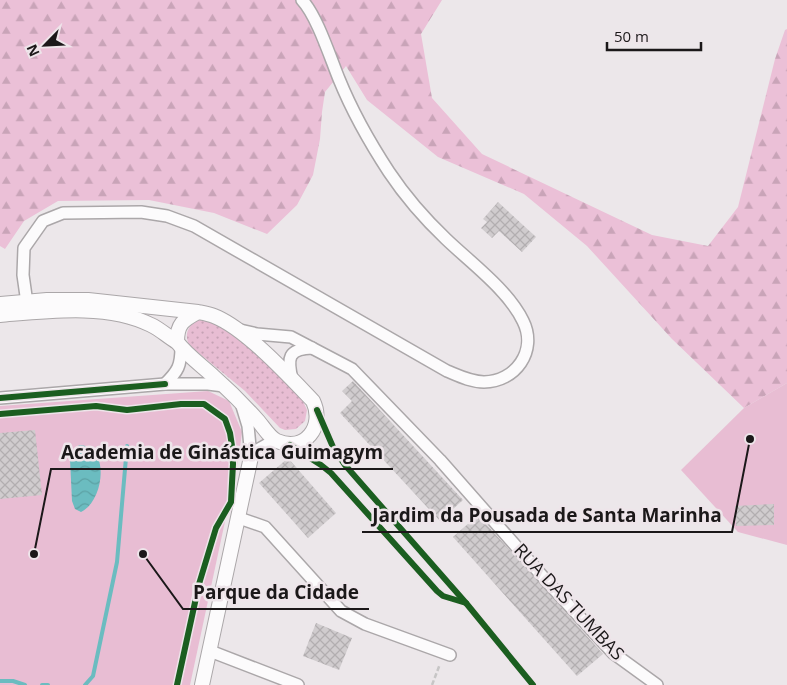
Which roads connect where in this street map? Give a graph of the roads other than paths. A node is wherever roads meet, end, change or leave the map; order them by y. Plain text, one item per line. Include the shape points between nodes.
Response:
1 (302, 0) edge
2 (0, 304) edge
3 (28, 307) junction
4 (198, 312) junction
5 (0, 315) edge
6 (237, 329) junction
7 (179, 345) junction
8 (314, 348) junction
9 (292, 379) junction
10 (165, 384) junction
11 (224, 386) junction
12 (0, 398) edge
13 (240, 400) junction
14 (275, 440) junction
15 (251, 457) junction
16 (239, 518) junction
17 (210, 650) junction
18 (447, 654) road end
19 (202, 685) edge
20 (298, 685) edge
21 (657, 685) edge

1 - 3 street via 316,23 357,118 389,172 421,213 516,308 525,324 528,342 519,366 505,378 484,382 465,378 194,226 167,216 141,212 63,213 43,221 24,248 23,275
2 - 3 street
3 - 4 street via 88,300
3 - 5 street
3 - 7 street via 129,317 152,325
4 - 6 street via 214,316
4 - 7 street via 181,324 177,332
6 - 8 street, RUA DAS TUMBAS via 291,337
6 - 9 street
7 - 10 street via 181,360 177,371
7 - 11 street
8 - 9 street via 300,348 292,354 288,364
8 - 21 street, RUA DAS TUMBAS via 352,369 369,384 607,647
9 - 14 street via 313,401 318,418 312,434 303,442 290,445
10 - 11 street
10 - 12 street
11 - 13 street
13 - 14 street
13 - 15 street via 248,426
14 - 15 street
15 - 16 street
16 - 17 street
16 - 18 street via 265,527 340,612
17 - 19 street
17 - 20 street

